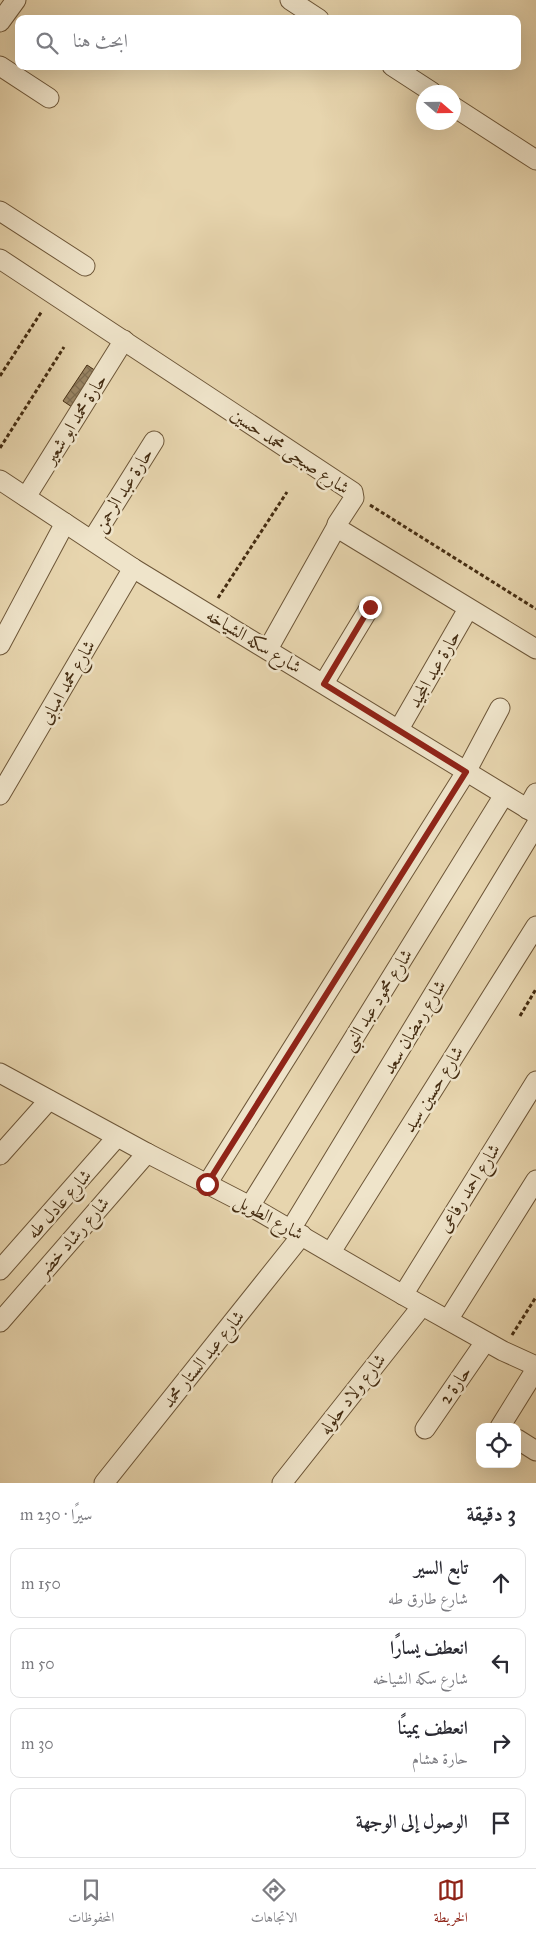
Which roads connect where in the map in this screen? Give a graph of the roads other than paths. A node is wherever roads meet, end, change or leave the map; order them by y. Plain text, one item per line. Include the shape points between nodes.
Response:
1 (16, 0) edge
2 (290, 0) edge
3 (313, 15) edge
4 (0, 22) edge
5 (0, 66) edge
6 (398, 70) edge
7 (421, 85) edge
8 (48, 98) dead end
9 (461, 112) edge
10 (536, 160) edge
11 (0, 211) edge
12 (0, 259) edge
13 (85, 266) dead end
14 (124, 340) junction
15 (154, 441) dead end
16 (0, 480) edge
17 (26, 497) junction
18 (65, 523) junction
19 (337, 526) junction
20 (92, 540) junction
21 (133, 568) junction
22 (370, 607) dead end
23 (468, 609) junction
24 (0, 645) edge
25 (268, 649) junction
26 (536, 649) edge
27 (324, 684) junction
28 (500, 708) dead end
29 (399, 729) junction
30 (466, 772) junction
31 (0, 795) edge
32 (504, 795) junction
33 (534, 810) edge
34 (536, 926) edge
35 (0, 1073) edge
36 (536, 1081) edge
37 (49, 1100) junction
38 (117, 1137) junction
39 (147, 1153) junction
40 (0, 1154) edge
41 (536, 1180) edge
42 (207, 1184) junction
43 (250, 1206) junction
44 (296, 1232) junction
45 (331, 1252) junction
46 (0, 1270) edge
47 (403, 1295) junction
48 (422, 1306) junction
49 (448, 1320) junction
50 (0, 1322) edge
51 (486, 1342) junction
52 (536, 1368) edge
53 (502, 1423) edge
54 (425, 1429) dead end
55 (521, 1442) edge
56 (536, 1451) edge
57 (104, 1483) edge
58 (282, 1483) edge

1 - 4 street
2 - 3 street
5 - 8 street
6 - 7 street
9 - 10 street
11 - 13 street
12 - 14 street, شارع صبحى محمد حسين
14 - 17 street, حارة محمد ابو شعير
14 - 19 street, شارع صبحى محمد حسين via 353,492 355,496
15 - 20 street, حارة عبد الرحمن
16 - 17 street, شارع سكه الشياخه
17 - 18 street, شارع سكه الشياخه
18 - 20 street, شارع سكه الشياخه
18 - 24 street
19 - 23 street
19 - 25 street, شارع صبحى محمد حسين
20 - 21 street, شارع سكه الشياخه
21 - 25 street, شارع سكه الشياخه
21 - 31 street, شارع محمد امبابى
22 - 27 street
23 - 26 street
23 - 29 street, حارة عبد المجيد
25 - 27 street, شارع سكه الشياخه
27 - 29 street, شارع سكه الشياخه
28 - 30 street
29 - 30 street, شارع سكه الشياخه
30 - 32 street, شارع سكه الشياخه
30 - 42 street
32 - 33 street, شارع سكه الشياخه
32 - 43 street, شارع محمود عبد النبى
33 - 44 street, شارع رمضان سعد
34 - 45 street, شارع حسين سيد
35 - 37 street, شارع الطويل
36 - 47 street, شارع احمد رفاعى
37 - 38 street, شارع الطويل
37 - 40 street
38 - 39 street, شارع الطويل
38 - 46 street, شارع عادل طه
39 - 42 street, شارع الطويل
39 - 50 street, شارع رشاد خضر
41 - 49 street
42 - 43 street, شارع الطويل
43 - 44 street, شارع الطويل
44 - 45 street, شارع الطويل
44 - 57 street, شارع عبد الستار محمد
45 - 47 street, شارع الطويل
47 - 48 street, شارع الطويل
48 - 49 street, شارع الطويل
48 - 58 street, شارع ولاد حلوله
49 - 51 street, شارع الطويل
51 - 52 street, شارع الطويل
51 - 54 street, حارة 2
52 - 53 street
55 - 56 street

